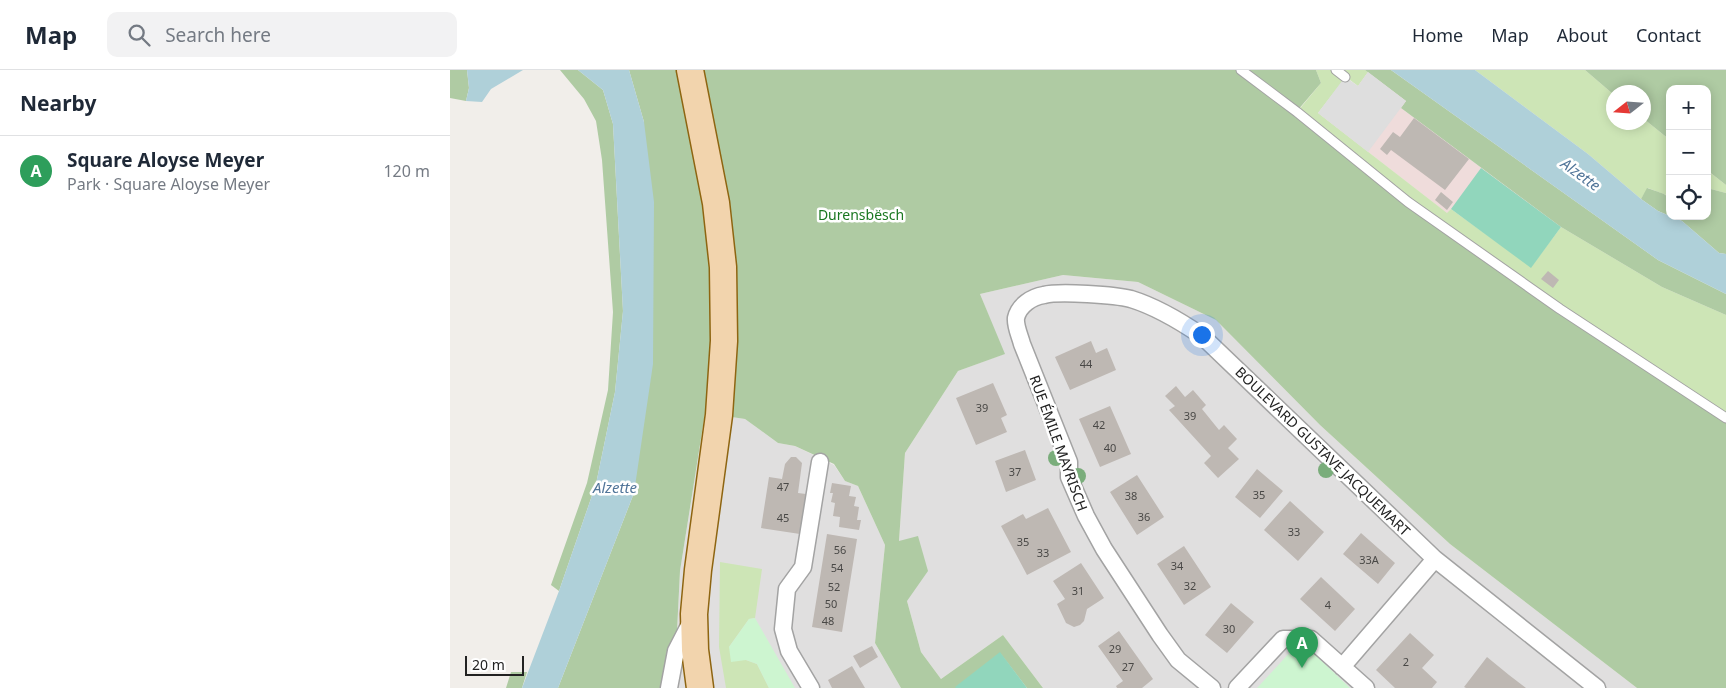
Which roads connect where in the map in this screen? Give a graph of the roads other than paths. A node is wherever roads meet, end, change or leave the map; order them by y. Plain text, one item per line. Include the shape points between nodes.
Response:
1 (690, 70) edge
2 (1241, 70) edge
3 (1336, 70) edge
4 (1345, 77) dead end
5 (1020, 308) joint
6 (1726, 418) edge
7 (820, 462) dead end
8 (1435, 559) junction
9 (694, 614) junction
10 (1342, 667) junction
11 (669, 688) edge
12 (700, 688) edge
13 (811, 688) edge
14 (1212, 688) edge
15 (1237, 688) edge
16 (1366, 688) edge
17 (1597, 688) edge

1 - 9 main road via 716,203 723,267 724,341 719,415
2 - 6 lane via 1408,202 1560,309
3 - 4 lane
5 - 8 street, BOULEVARD GUSTAVE JACQUEMART via 1028,301 1056,293 1101,295 1131,299 1171,315 1202,336
5 - 14 street, RUE ÉMILE MAYRISCH via 1016,325 1022,344 1069,462 1069,477 1086,516 1160,636 1178,660
7 - 13 street via 803,566 787,588 783,629 789,651
8 - 10 street
8 - 17 street, BOULEVARD GUSTAVE JACQUEMART
9 - 11 street via 676,651
9 - 12 main road
10 - 15 street via 1311,639 1283,639
10 - 16 street

